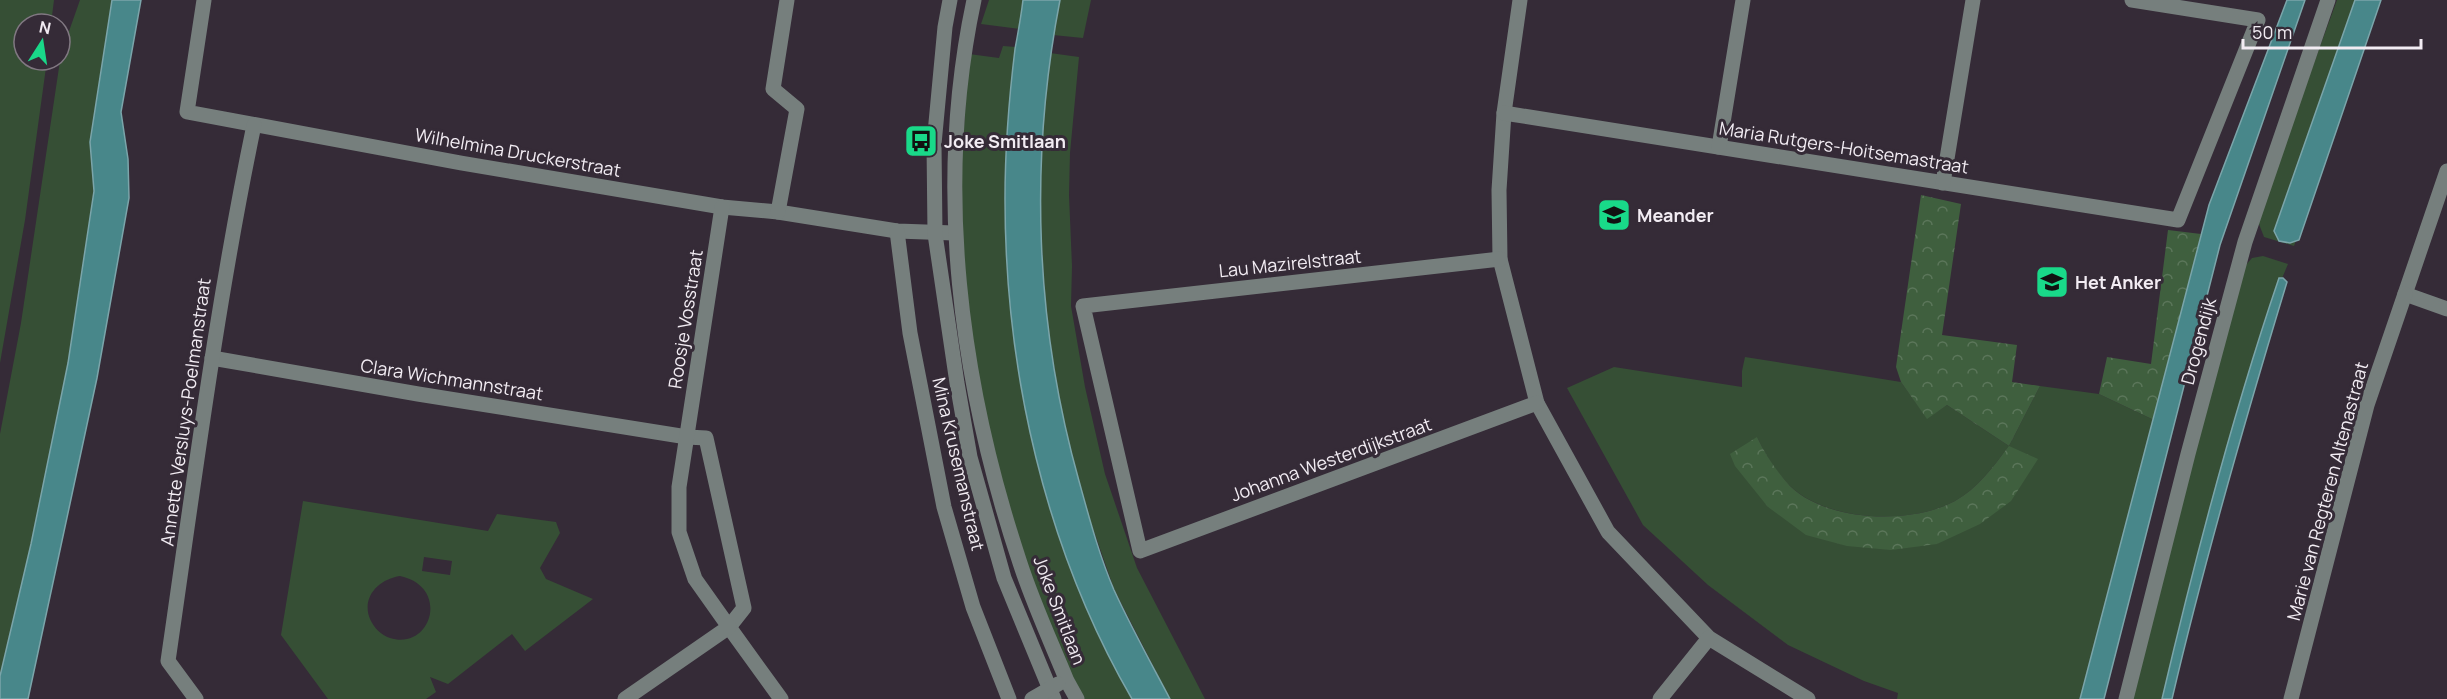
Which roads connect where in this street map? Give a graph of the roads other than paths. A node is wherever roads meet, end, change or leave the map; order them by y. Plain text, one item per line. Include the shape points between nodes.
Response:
1 (204, 0) edge
2 (787, 0) edge
3 (950, 0) edge
4 (974, 0) edge
5 (1520, 0) edge
6 (1743, 0) edge
7 (1973, 0) edge
8 (2132, 0) edge
9 (2328, 0) edge
10 (1504, 113) junction
11 (254, 124) junction
12 (1719, 147) junction
13 (2447, 171) edge
14 (1943, 183) junction
15 (722, 207) junction
16 (778, 212) junction
17 (897, 231) junction
18 (954, 233) junction
19 (935, 234) junction
20 (1500, 259) junction
21 (2405, 294) junction
22 (2447, 309) edge
23 (212, 358) junction
24 (1537, 403) junction
25 (687, 437) junction
26 (1140, 551) joint
27 (729, 627) junction
28 (1709, 638) junction
29 (1067, 681) junction
30 (1052, 694) edge
31 (196, 699) edge
32 (625, 699) edge
33 (782, 699) edge
34 (1009, 699) edge
35 (1032, 699) edge
36 (1077, 699) edge
37 (1660, 699) edge
38 (1808, 699) edge
39 (2127, 699) edge
40 (2291, 699) edge

1 - 11 street, Wilhelmina Druckerstraat via 187,112
2 - 16 street via 773,89 797,109
3 - 19 street via 934,144
4 - 18 street, Joke Smitlaan via 955,141
5 - 10 street
6 - 12 street
7 - 14 street
8 - 14 street, Maria Rutgers-Hoitsemastraat via 2258,20 2178,220
9 - 39 street, Drogendijk via 2245,242
10 - 12 street, Maria Rutgers-Hoitsemastraat
10 - 20 street
11 - 15 street, Wilhelmina Druckerstraat
11 - 23 street, Annette Versluys-Poelmanstraat
12 - 14 street, Maria Rutgers-Hoitsemastraat
13 - 21 street, Marie van Regteren Altenastraat
15 - 16 street, Wilhelmina Druckerstraat
15 - 25 street, Roosje Vosstraat
16 - 17 street, Wilhelmina Druckerstraat
17 - 19 street, Wilhelmina Druckerstraat
17 - 34 street, Mina Krusemanstraat via 910,333 944,507 973,607
18 - 19 street, Wilhelmina Druckerstraat
18 - 29 street, Joke Smitlaan via 969,357 987,451 1020,564
19 - 30 street via 970,457 1004,578
20 - 24 street
20 - 26 street, Lau Mazirelstraat via 1083,306
21 - 22 street
21 - 40 street, Marie van Regteren Altenastraat via 2367,405
23 - 25 street, Clara Wichmannstraat
23 - 31 street, Annette Versluys-Poelmanstraat via 168,661
24 - 26 street, Johanna Westerdijkstraat
24 - 28 street via 1608,532
25 - 27 street, Roosje Vosstraat via 679,487 679,532 695,579
25 - 27 street via 706,438 724,517 744,608
27 - 32 street
27 - 33 street, Roosje Vosstraat
28 - 37 street
28 - 38 street
29 - 30 street
29 - 36 street, Joke Smitlaan
30 - 35 street

